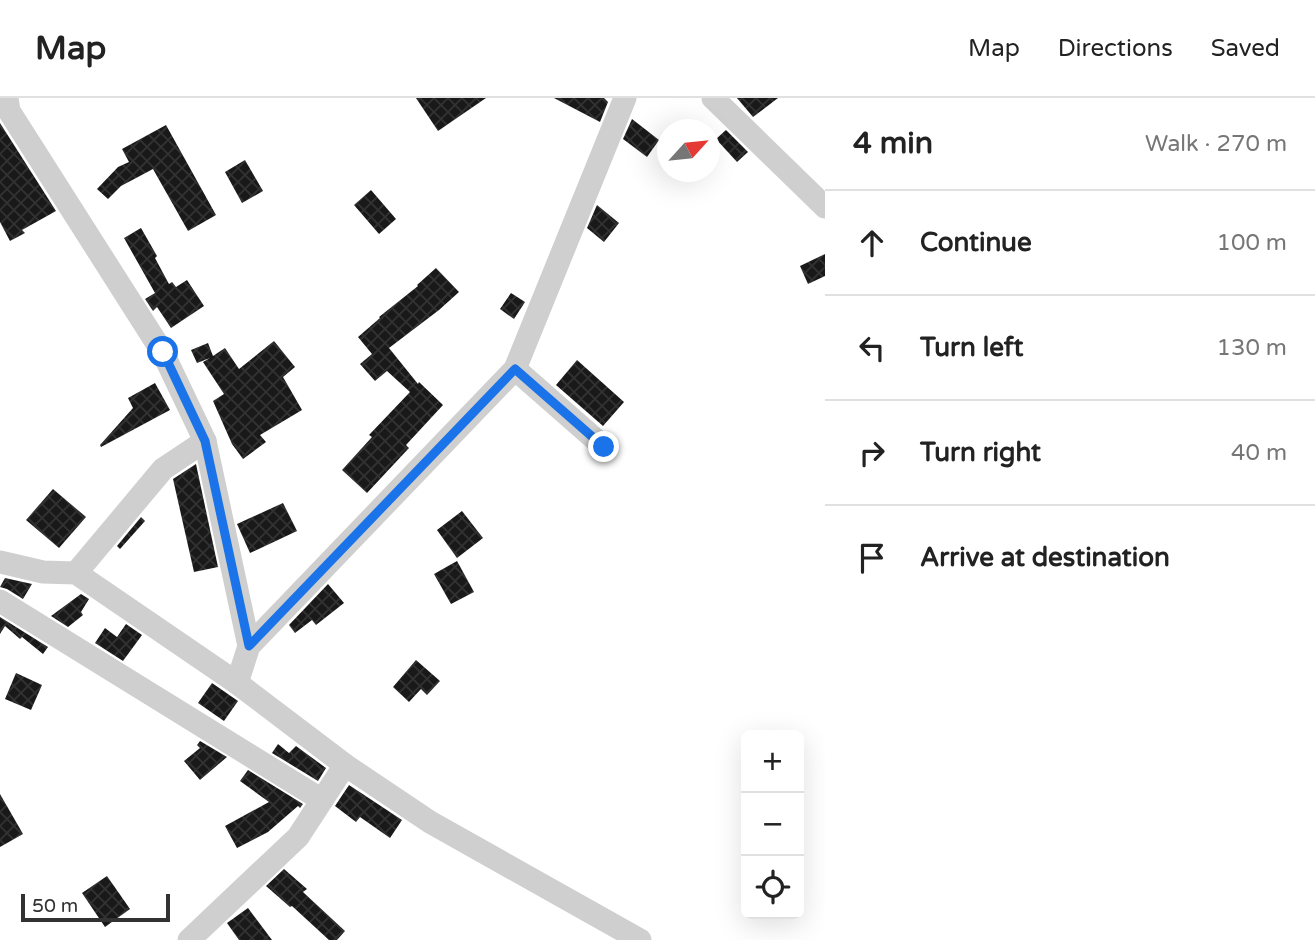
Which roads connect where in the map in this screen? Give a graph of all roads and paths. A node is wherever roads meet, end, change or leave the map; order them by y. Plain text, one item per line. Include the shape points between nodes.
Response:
1 (7, 98) edge
2 (625, 98) edge
3 (713, 98) edge
4 (825, 207) edge
5 (515, 369) junction
6 (205, 441) junction
7 (604, 447) dead end
8 (0, 562) edge
9 (76, 573) junction
10 (0, 601) edge
11 (249, 646) junction
12 (237, 683) junction
13 (345, 765) junction
14 (322, 800) junction
15 (189, 940) edge
16 (639, 940) edge

1 - 6 street via 9,111 163,352
2 - 5 street
3 - 4 street
5 - 7 street
5 - 11 street
6 - 9 street via 163,470
6 - 11 street
8 - 9 street via 43,572
9 - 12 street
10 - 14 street
11 - 12 street
12 - 13 street
13 - 14 street
13 - 16 street via 429,822
14 - 15 street via 298,837

